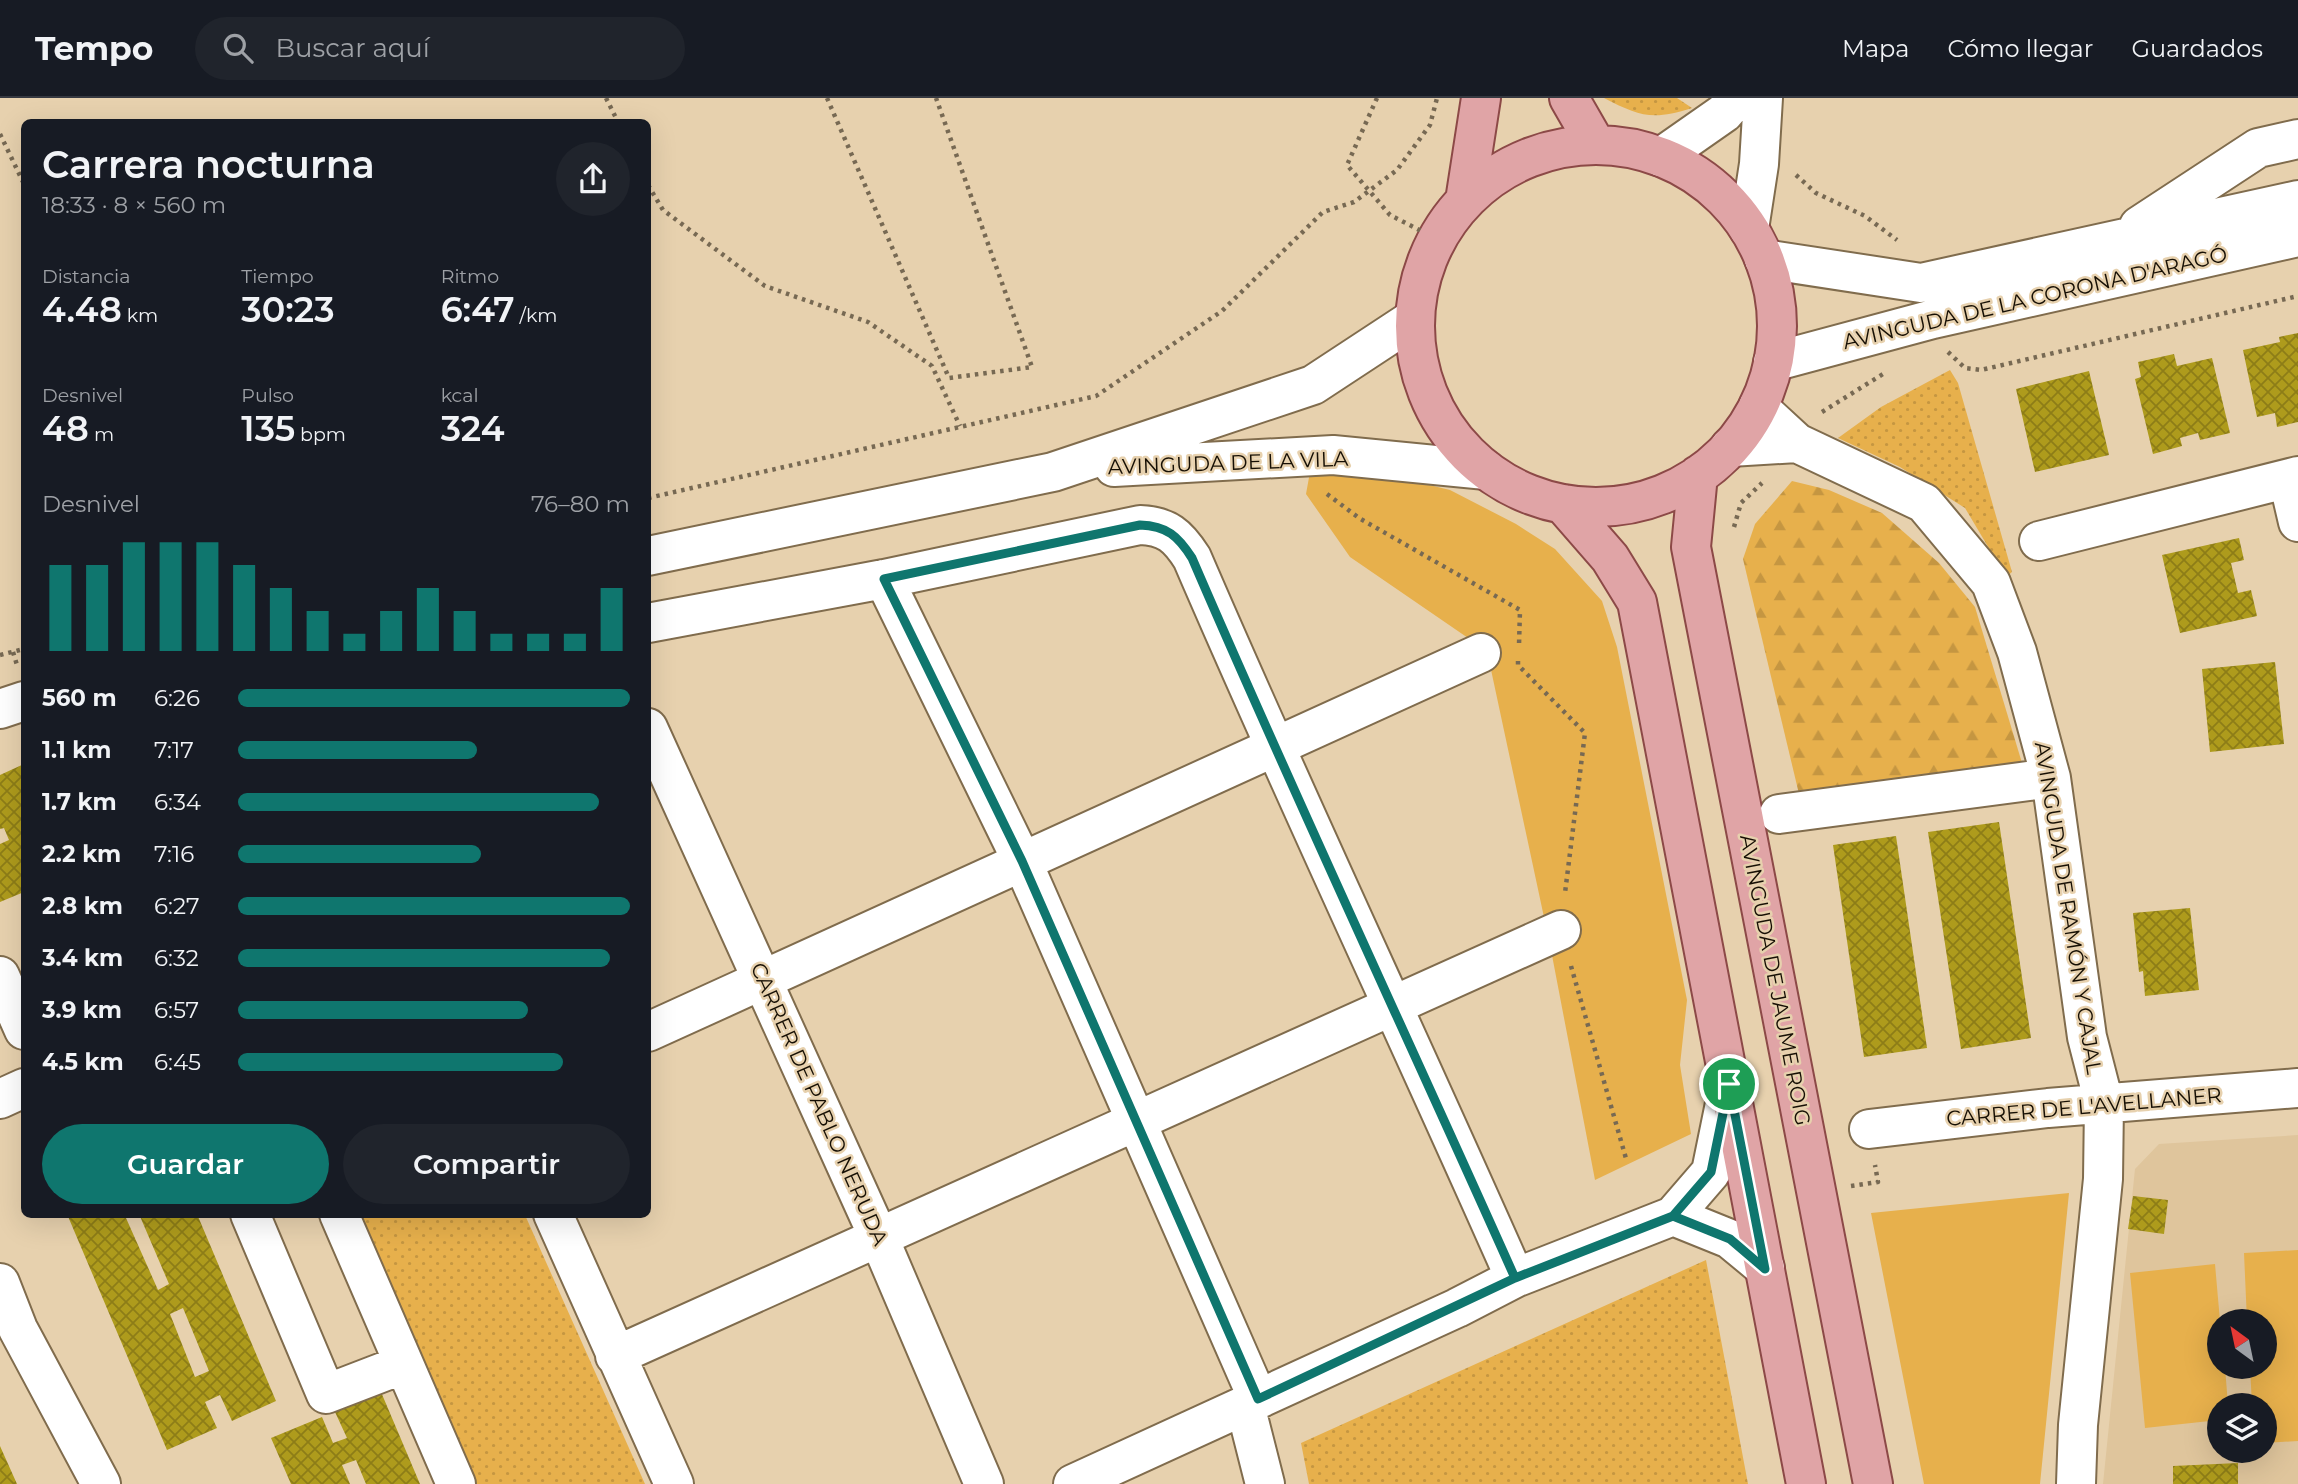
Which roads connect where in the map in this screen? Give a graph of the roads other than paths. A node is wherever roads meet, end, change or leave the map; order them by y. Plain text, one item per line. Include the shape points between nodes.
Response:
1 (1481, 98) edge
2 (1569, 98) edge
3 (1761, 111) edge
4 (2298, 139) edge
5 (1596, 145) junction
6 (1661, 157) junction
7 (2298, 200) edge
8 (1465, 201) junction
9 (2298, 237) edge
10 (2117, 240) junction
11 (1757, 244) junction
12 (1415, 318) junction
13 (1773, 362) junction
14 (1758, 408) junction
15 (1797, 443) junction
16 (1730, 447) junction
17 (1486, 470) junction
18 (1053, 472) junction
19 (1698, 475) junction
20 (2293, 477) edge
21 (1563, 504) junction
22 (2298, 522) edge
23 (2039, 541) dead end
24 (651, 555) edge
25 (884, 579) junction
26 (651, 622) edge
27 (1480, 653) dead end
28 (21, 702) edge
29 (0, 709) edge
30 (651, 735) edge
31 (1273, 746) junction
32 (2051, 778) junction
33 (1779, 814) dead end
34 (1022, 861) junction
35 (1561, 930) road end
36 (0, 976) edge
37 (763, 979) junction
38 (1394, 1004) junction
39 (21, 1023) edge
40 (651, 1031) edge
41 (1729, 1084) junction
42 (2298, 1088) edge
43 (21, 1089) edge
44 (0, 1099) edge
45 (2104, 1103) junction
46 (1137, 1121) junction
47 (1869, 1129) dead end
48 (1673, 1216) junction
49 (252, 1218) edge
50 (341, 1218) edge
51 (555, 1218) edge
52 (879, 1238) junction
53 (1765, 1269) junction
54 (1515, 1278) junction
55 (0, 1283) edge
56 (9, 1332) edge
57 (615, 1356) junction
58 (404, 1364) junction
59 (1252, 1402) junction
60 (101, 1484) edge
61 (456, 1484) edge
62 (674, 1484) edge
63 (984, 1484) edge
64 (1073, 1484) edge
65 (1265, 1484) edge
66 (1806, 1484) edge
67 (1873, 1484) edge
68 (2076, 1484) edge

1 - 8 main road
2 - 5 main road
3 - 6 street via 1724,113
3 - 11 street
4 - 10 street via 2258,148
5 - 6 main road
5 - 8 main road via 1564,148 1525,160
6 - 11 main road via 1696,174 1725,199
7 - 10 street, AVINGUDA DE LA CORONA D'ARAGÓ
8 - 12 main road via 1437,239 1420,283
9 - 13 street, AVINGUDA DE LA CORONA D'ARAGÓ via 1933,319
10 - 11 street, AVINGUDA DE LA CORONA D'ARAGÓ via 1921,283
11 - 13 main road via 1777,310
12 - 17 main road via 1416,352 1432,403 1449,433
12 - 18 street, AVINGUDA DE LA VILA via 1313,385
13 - 14 main road
14 - 15 street, AVINGUDA DE RAMÓN Y CAJAL
14 - 16 main road
15 - 16 street, AVINGUDA DE RAMÓN Y CAJAL
15 - 32 street, AVINGUDA DE RAMÓN Y CAJAL via 1924,503 1991,583 2017,652
16 - 19 main road
17 - 18 street, AVINGUDA DE LA VILA via 1333,455
17 - 21 main road via 1523,492
18 - 24 street, AVINGUDA DE LA VILA
19 - 21 main road via 1630,504
19 - 67 main road, AVINGUDA DE JAUME ROIG via 1691,547
20 - 22 street
20 - 23 street
21 - 41 main road via 1610,558 1637,602
25 - 26 street
25 - 31 street via 1140,525 1158,526 1178,537 1192,558
25 - 34 street
27 - 31 street
28 - 29 street
30 - 37 street, CARRER DE PABLO NERUDA
31 - 34 street
31 - 38 street
32 - 33 street
32 - 45 street, AVINGUDA DE RAMÓN Y CAJAL via 2087,1037
34 - 37 street
34 - 46 street
35 - 38 street
36 - 39 street
37 - 40 street
37 - 52 street, CARRER DE PABLO NERUDA
38 - 46 street
38 - 54 street
41 - 48 street via 1711,1172
41 - 53 main road
42 - 45 street, CARRER DE L'AVELLANER
43 - 44 street
45 - 47 street, CARRER DE L'AVELLANER
45 - 68 street, AVINGUDA DE RAMÓN Y CAJAL via 2103,1179
46 - 52 street
46 - 59 street
48 - 53 street via 1730,1239
48 - 54 street
49 - 58 street via 326,1394
50 - 58 street
51 - 57 street
52 - 57 street
52 - 63 street, CARRER DE PABLO NERUDA
53 - 66 main road
54 - 59 street
55 - 56 street
56 - 60 street
57 - 62 street
58 - 61 street
59 - 64 street
59 - 65 street

